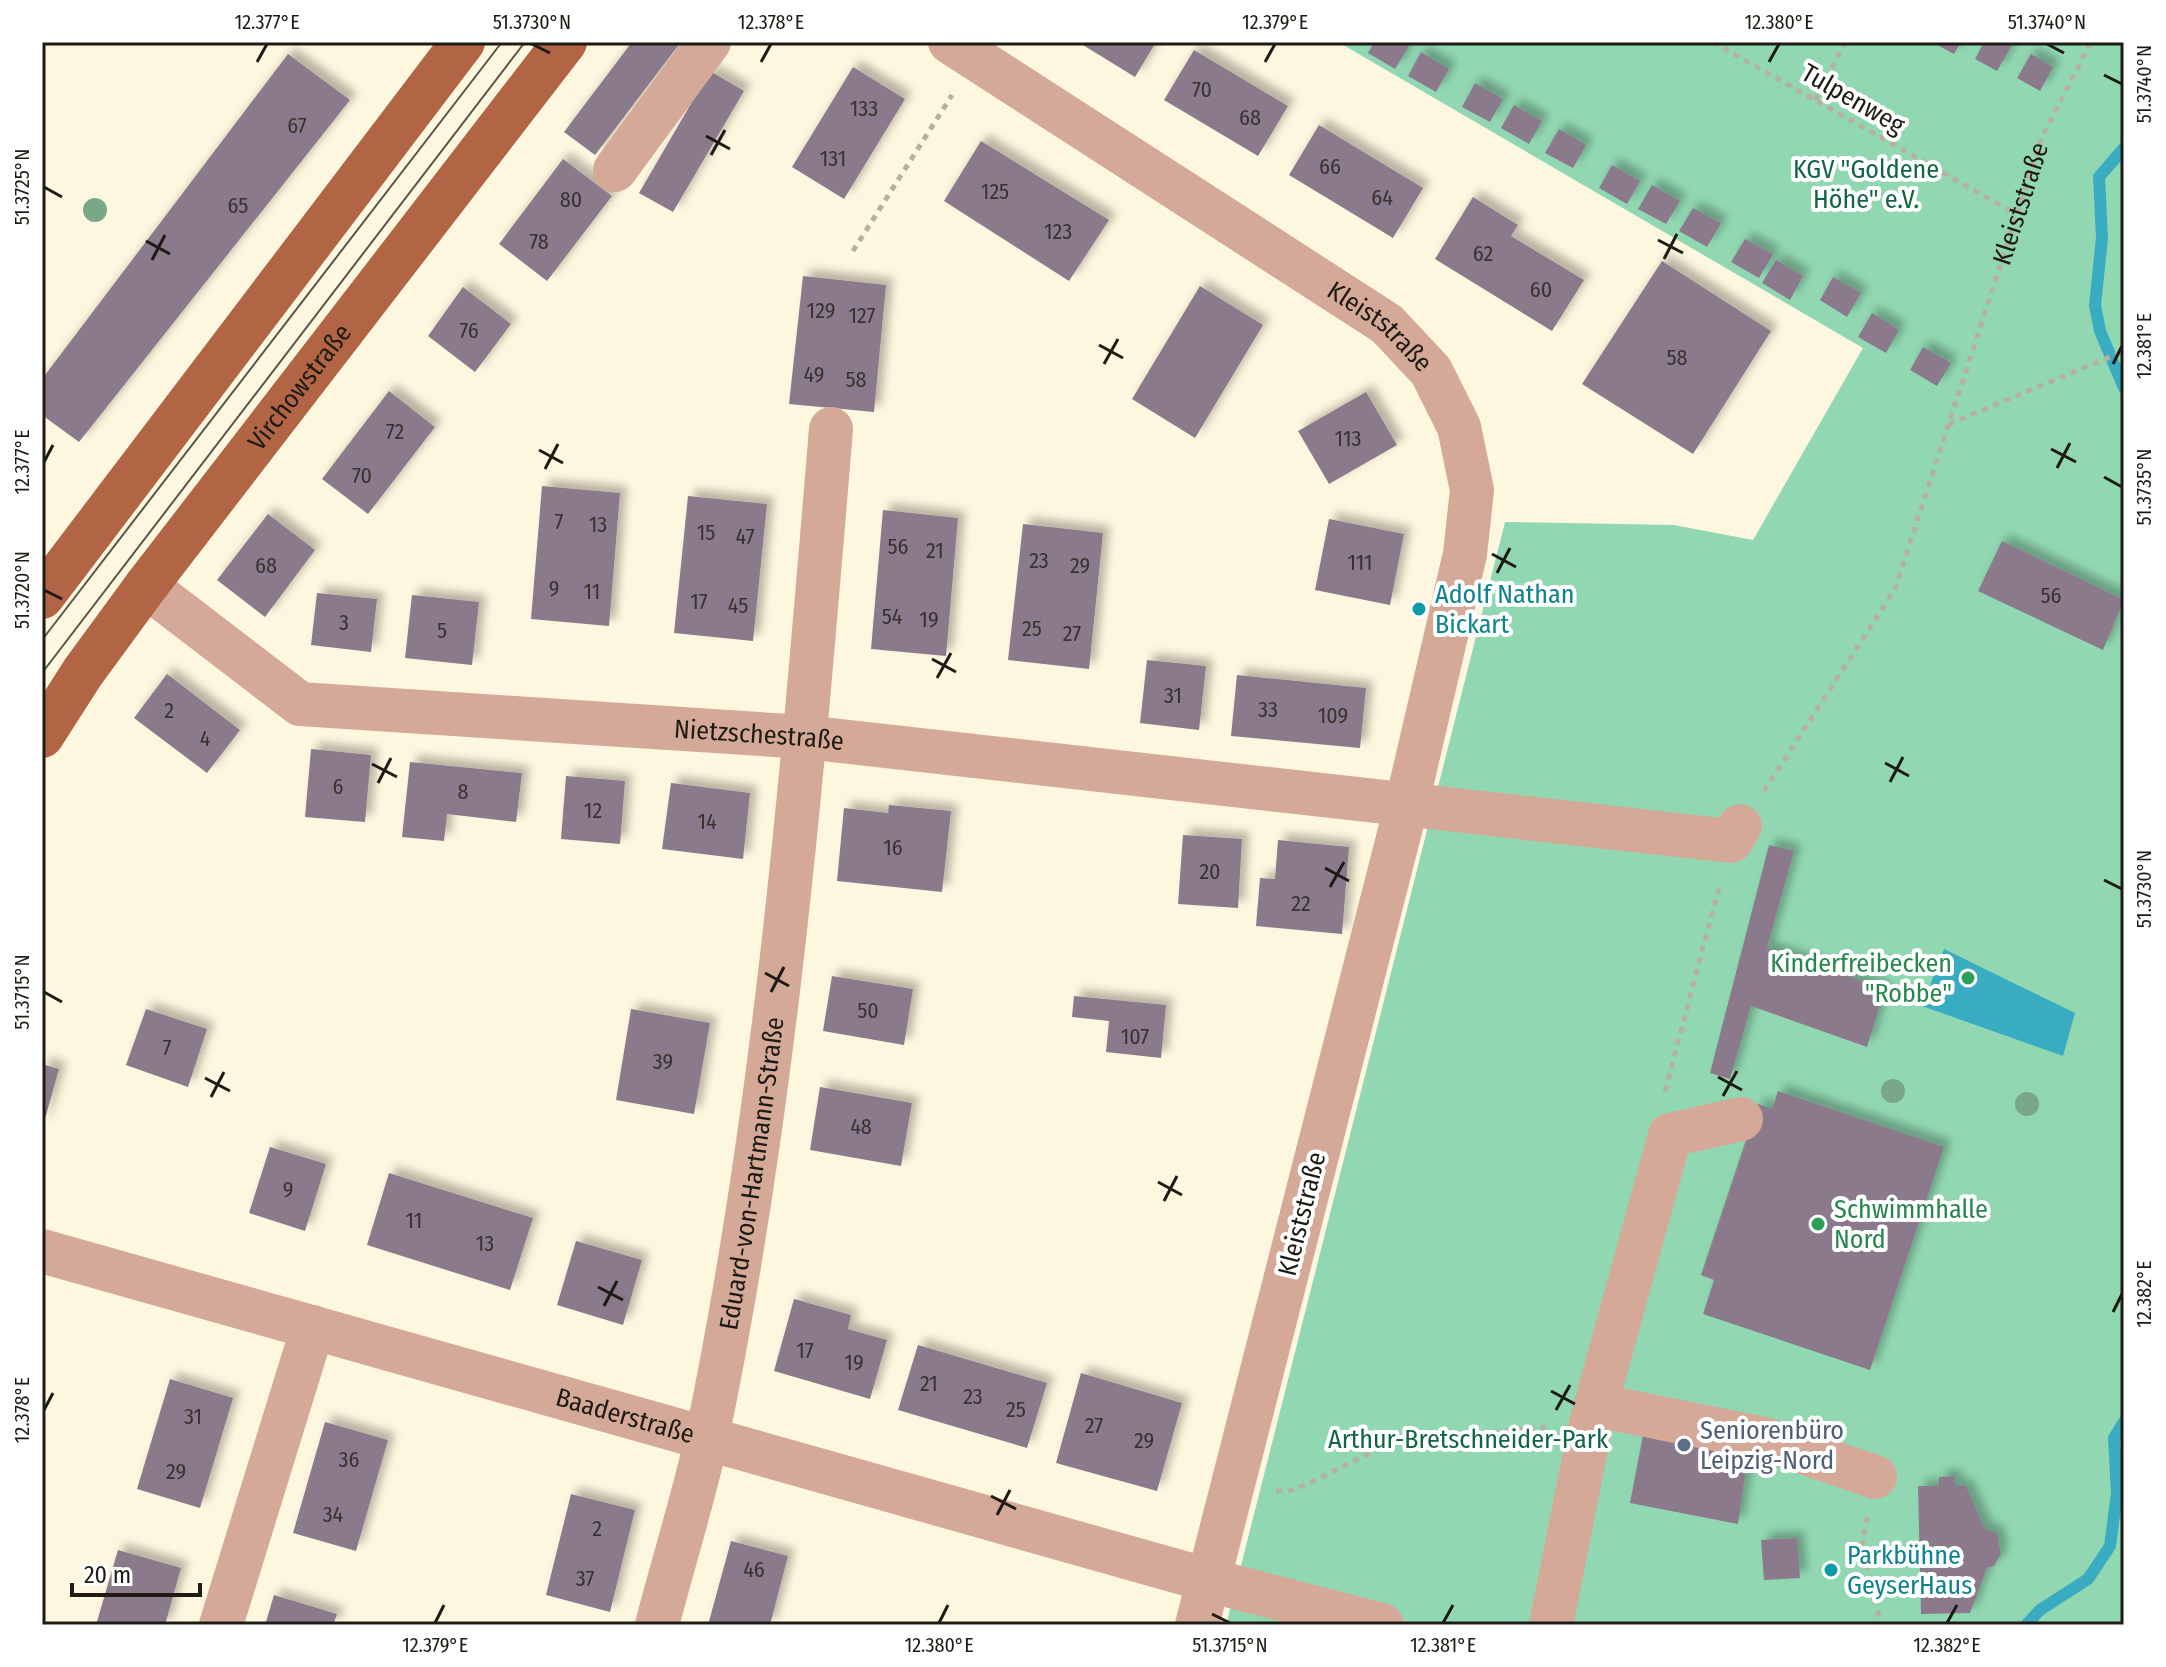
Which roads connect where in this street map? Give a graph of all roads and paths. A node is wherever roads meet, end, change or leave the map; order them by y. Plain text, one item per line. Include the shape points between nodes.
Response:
1 (463, 42) edge
2 (565, 42) edge
3 (709, 42) edge
4 (950, 42) edge
5 (1713, 42) edge
6 (1845, 42) edge
7 (2091, 42) edge
8 (957, 87) dead end
9 (1815, 100) junction
10 (615, 170) dead end
11 (2016, 214) junction
12 (853, 251) dead end
13 (2124, 351) edge
14 (1951, 423) junction
15 (831, 429) dead end
16 (146, 586) junction
17 (42, 597) edge
18 (42, 736) edge
19 (805, 737) junction
20 (1407, 803) junction
21 (1736, 834) junction
22 (1741, 1119) dead end
23 (1670, 1135) junction
24 (42, 1251) edge
25 (313, 1327) junction
26 (1596, 1405) junction
27 (1554, 1426) dead end
28 (706, 1438) junction
29 (1875, 1477) joint
30 (1232, 1494) junction
31 (1208, 1580) junction
32 (221, 1625) edge
33 (657, 1625) edge
34 (1197, 1625) edge
35 (1382, 1625) edge
36 (1551, 1625) edge
37 (1881, 1625) edge

1 - 17 main road
2 - 16 main road, Virchowstraße
3 - 10 street
4 - 20 street, Kleiststraße via 1387,324 1431,371 1459,427 1472,490 1465,554
5 - 9 path, Tulpenweg
6 - 9 path
7 - 11 path, Kleiststraße via 2042,137
8 - 12 path
9 - 11 path, Tulpenweg
11 - 14 path, Kleiststraße
13 - 14 path
14 - 21 path, Kleiststraße via 1895,589
15 - 19 street, Eduard-von-Hartmann-Straße
16 - 18 main road, Virchowstraße
16 - 19 street, Nietzschestraße via 300,704
19 - 20 street, Nietzschestraße
19 - 28 street, Eduard-von-Hartmann-Straße via 769,1080
20 - 21 street
20 - 30 street, Kleiststraße
21 - 23 path, Kleiststraße via 1659,1117
22 - 23 street
23 - 26 street
24 - 25 street, Baaderstraße
25 - 28 street, Baaderstraße
25 - 32 street
26 - 29 street via 1765,1439
26 - 36 street
27 - 30 path via 1392,1443 1294,1490
28 - 31 street, Baaderstraße
28 - 33 street, Eduard-von-Hartmann-Straße
29 - 37 path via 1862,1545
30 - 31 street, Kleiststraße
31 - 34 street, Kleiststraße
31 - 35 street, Baaderstraße

